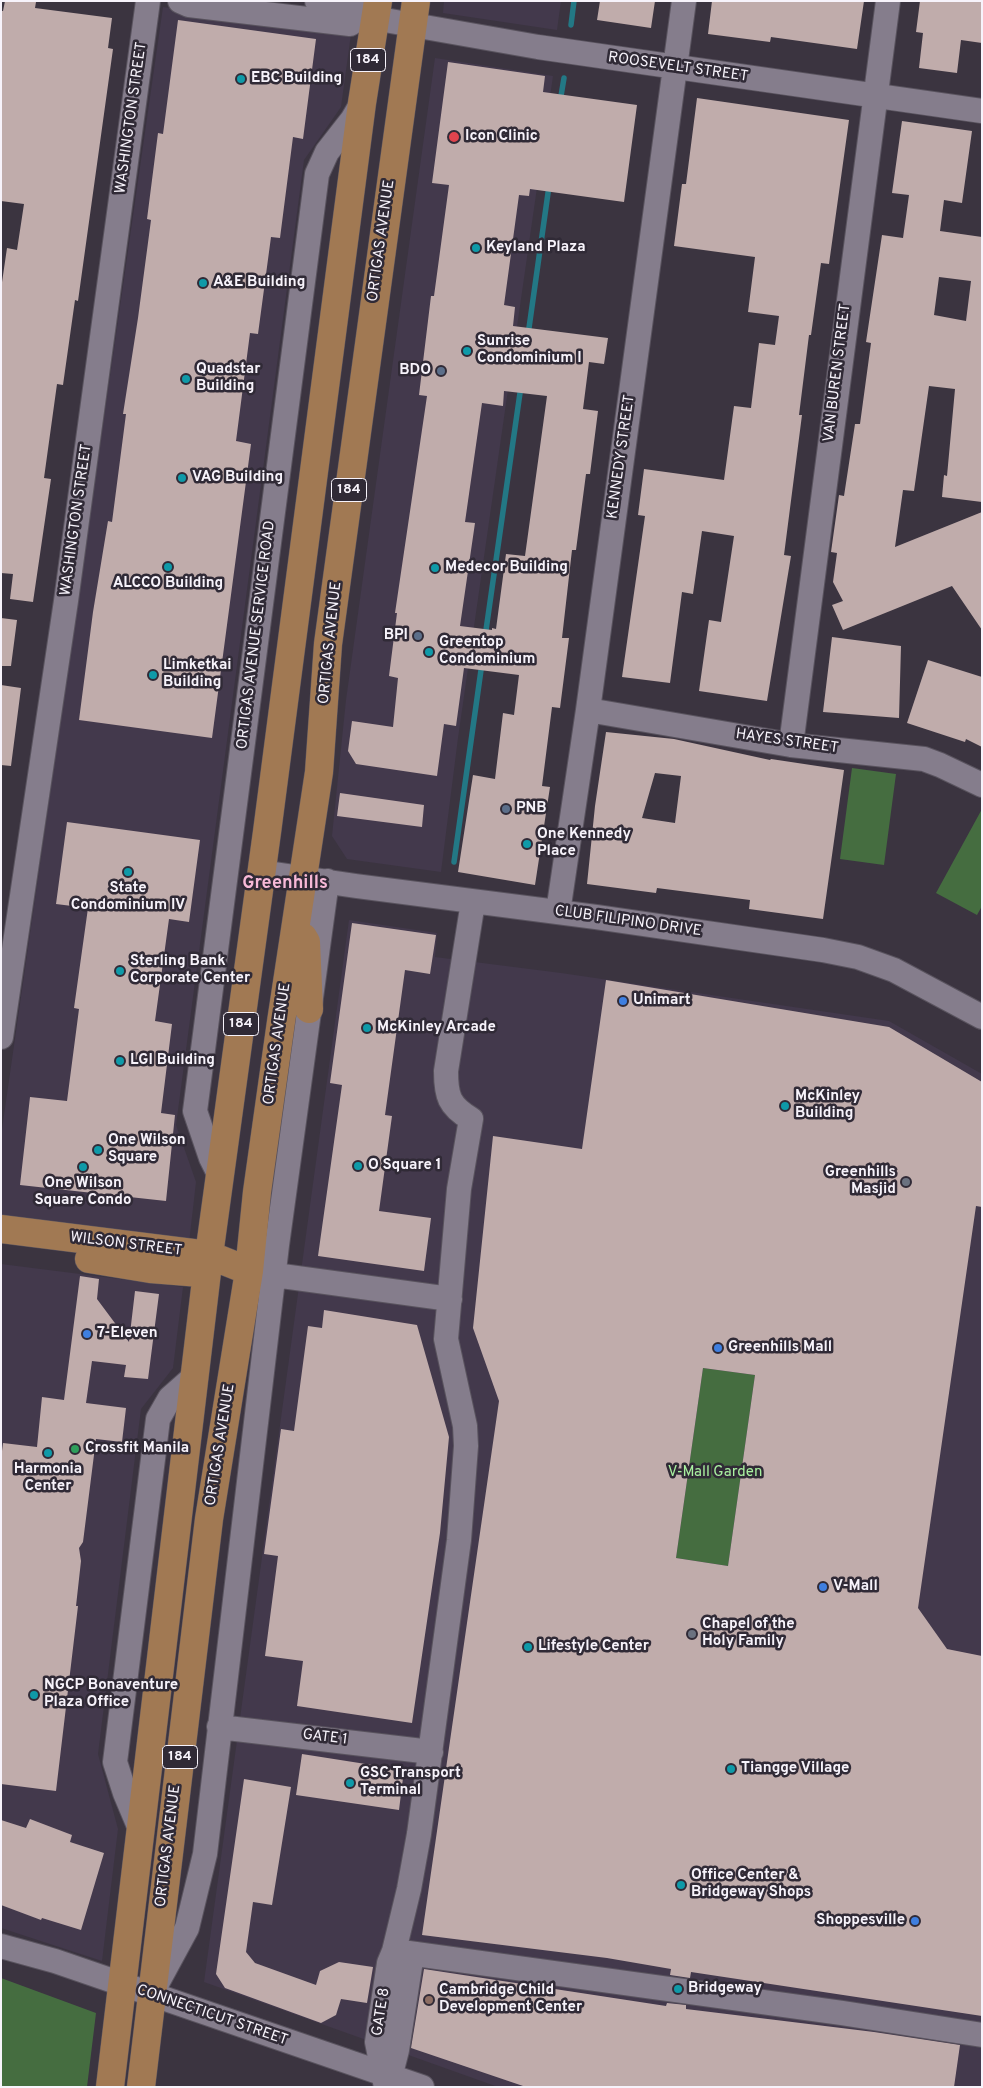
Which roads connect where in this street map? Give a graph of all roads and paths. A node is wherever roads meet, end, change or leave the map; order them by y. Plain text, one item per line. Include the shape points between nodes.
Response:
1 (148, 1) edge
2 (317, 1) edge
3 (684, 1) edge
4 (888, 1) edge
5 (185, 3) edge
6 (363, 8) edge
7 (414, 14) edge
8 (675, 68) junction
9 (874, 95) junction
10 (362, 103) junction
11 (982, 111) edge
12 (588, 710) junction
13 (790, 745) junction
14 (982, 785) edge
15 (262, 872) junction
16 (314, 880) junction
17 (473, 902) junction
18 (558, 912) junction
19 (296, 922) junction
20 (309, 1009) junction
21 (982, 1017) edge
22 (1, 1037) edge
23 (220, 1176) junction
24 (4, 1241) edge
25 (208, 1265) junction
26 (249, 1271) junction
27 (275, 1274) junction
28 (450, 1299) junction
29 (219, 1727) junction
30 (430, 1752) junction
31 (1, 1946) edge
32 (403, 1952) junction
33 (123, 1985) junction
34 (151, 1996) junction
35 (982, 2035) edge
36 (387, 2081) edge
37 (110, 2087) edge
38 (141, 2087) edge
39 (422, 2087) edge

1 - 22 street, WASHINGTON STREET via 65,611
2 - 6 street
3 - 8 street, KENNEDY STREET
4 - 9 street, VAN BUREN STREET
5 - 6 street via 350,24
6 - 7 street, ROOSEVELT STREET
6 - 10 main road, ORTIGAS AVENUE / 184
7 - 8 street, ROOSEVELT STREET
7 - 16 main road, ORTIGAS AVENUE / 184 via 330,634
8 - 9 street, ROOSEVELT STREET
8 - 12 street, KENNEDY STREET
9 - 11 street, ROOSEVELT STREET
9 - 13 street, VAN BUREN STREET
10 - 15 main road, ORTIGAS AVENUE / 184
10 - 23 street, ORTIGAS AVENUE SERVICE ROAD via 326,152 317,174 195,1111
12 - 13 street, HAYES STREET
12 - 18 street, KENNEDY STREET
13 - 14 street, HAYES STREET via 924,759
15 - 16 street, CLUB FILIPINO DRIVE
15 - 23 main road, ORTIGAS AVENUE / 184
16 - 17 street, CLUB FILIPINO DRIVE
16 - 19 main road, ORTIGAS AVENUE / 184
16 - 20 street
17 - 18 street, CLUB FILIPINO DRIVE
17 - 28 street, GATE 8 via 446,1071 448,1098 456,1109 471,1119 459,1189
18 - 21 street, CLUB FILIPINO DRIVE via 858,957 894,970
19 - 20 main road via 306,942
19 - 26 main road, ORTIGAS AVENUE / 184 via 257,1192
20 - 27 street
23 - 25 main road, ORTIGAS AVENUE / 184
24 - 25 main road, WILSON STREET
25 - 26 main road, WILSON STREET
25 - 33 main road, ORTIGAS AVENUE / 184
26 - 27 street, WILSON STREET
26 - 34 main road, ORTIGAS AVENUE / 184 via 209,1519
27 - 28 street, WILSON STREET
27 - 29 street
28 - 30 street, GATE 8 via 446,1339 465,1426 466,1446 459,1540
29 - 30 street, GATE 1
29 - 34 street via 205,1854 186,1928
30 - 32 street, GATE 8
31 - 33 street, CONNECTICUT STREET
32 - 35 street
32 - 36 street, GATE 8 via 397,2050
33 - 34 street, CONNECTICUT STREET
33 - 37 main road, ORTIGAS AVENUE / 184
34 - 36 street, CONNECTICUT STREET
34 - 38 main road, ORTIGAS AVENUE / 184
36 - 39 street, CONNECTICUT STREET

